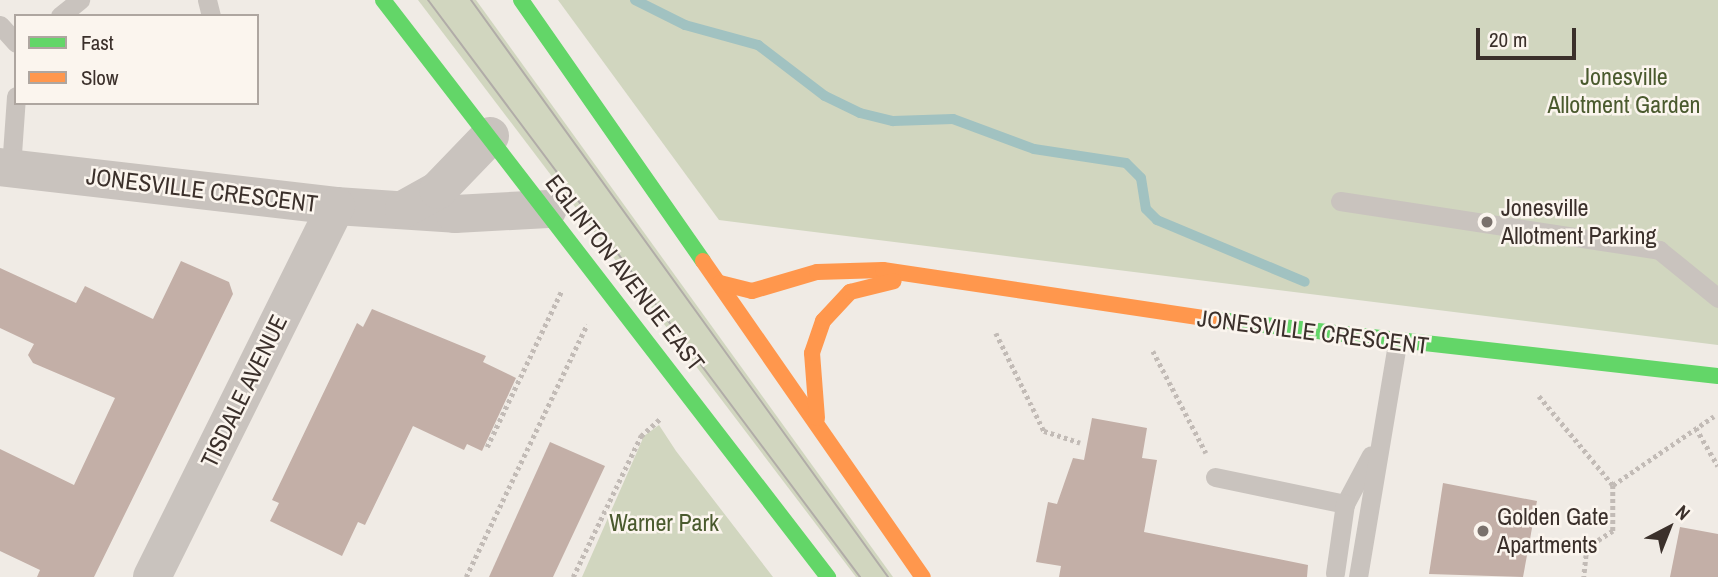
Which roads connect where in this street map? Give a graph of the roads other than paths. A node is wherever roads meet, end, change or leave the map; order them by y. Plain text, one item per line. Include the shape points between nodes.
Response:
1 (80, 0) edge
2 (383, 0) edge
3 (521, 0) edge
4 (62, 14) edge
5 (0, 25) edge
6 (14, 41) edge
7 (15, 105) edge
8 (490, 136) junction
9 (5, 167) edge
10 (1340, 201) dead end
11 (336, 206) junction
12 (404, 209) junction
13 (548, 209) junction
14 (910, 279) junction
15 (720, 283) junction
16 (1718, 298) edge
17 (1397, 343) junction
18 (1718, 376) edge
19 (817, 418) junction
20 (1378, 442) junction
21 (1215, 477) road end
22 (1345, 504) junction
23 (1335, 573) dead end
24 (152, 577) edge
25 (828, 577) edge
26 (923, 577) edge
27 (1358, 577) edge

1 - 4 lane
2 - 8 main road, EGLINTON AVENUE EAST
3 - 15 main road
5 - 6 lane
7 - 9 lane
8 - 12 street via 438,190
8 - 13 main road, EGLINTON AVENUE EAST
9 - 11 street, JONESVILLE CRESCENT
10 - 16 lane via 1660,250
11 - 12 street, JONESVILLE CRESCENT
11 - 24 street, TISDALE AVENUE
12 - 13 street, JONESVILLE CRESCENT
13 - 25 main road, EGLINTON AVENUE EAST
14 - 15 main road, JONESVILLE CRESCENT via 862,268 817,272 752,291
14 - 17 main road, JONESVILLE CRESCENT
14 - 19 main road, JONESVILLE CRESCENT via 850,292 823,321 812,354
15 - 19 main road
17 - 18 main road, JONESVILLE CRESCENT
17 - 20 lane
19 - 26 main road
20 - 22 lane
20 - 27 lane
21 - 22 lane
22 - 23 lane

